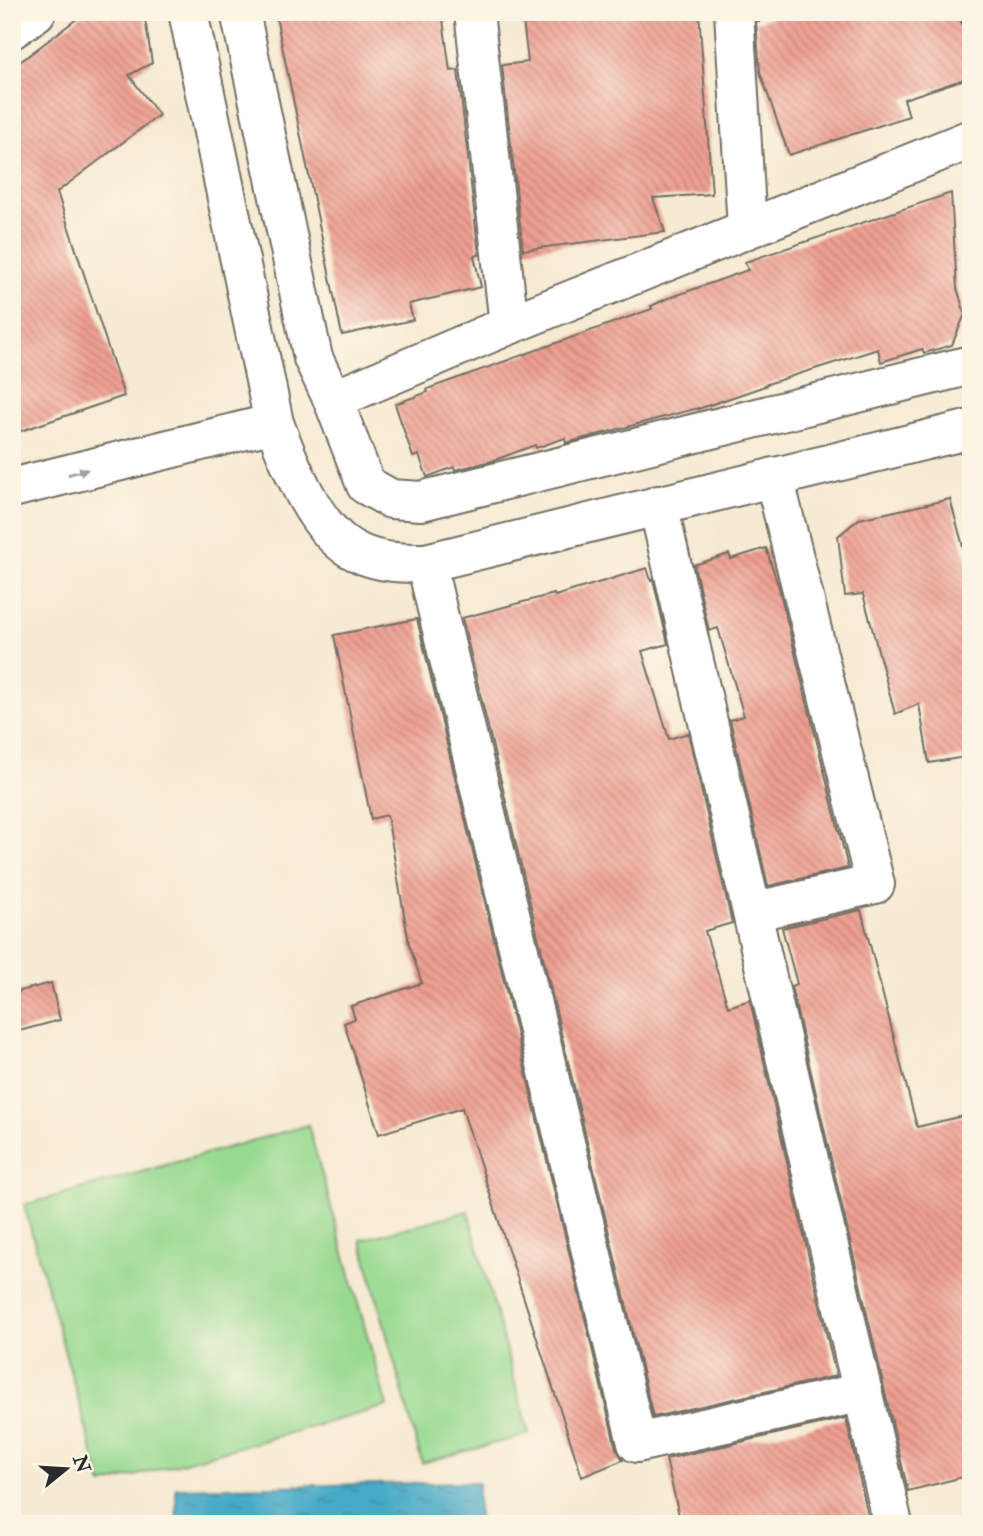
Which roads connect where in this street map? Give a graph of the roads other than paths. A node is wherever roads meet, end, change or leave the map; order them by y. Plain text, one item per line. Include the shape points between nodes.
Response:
1 (36, 12) edge
2 (188, 12) edge
3 (240, 12) edge
4 (474, 12) edge
5 (734, 12) edge
6 (12, 29) edge
7 (971, 139) edge
8 (747, 228) junction
9 (509, 325) junction
10 (968, 365) edge
11 (333, 400) junction
12 (274, 423) junction
13 (971, 429) edge
14 (774, 477) junction
15 (12, 488) edge
16 (658, 505) junction
17 (426, 563) junction
18 (752, 912) junction
19 (863, 1392) junction
20 (893, 1524) edge

1 - 6 street
2 - 12 street
3 - 11 street via 313,358
4 - 9 street
5 - 8 street
7 - 8 street
8 - 9 street
9 - 11 street
10 - 11 street via 421,501 391,499 366,485
15 -> 12 street
12 - 17 street via 293,475 329,530 355,552 389,563
13 - 14 street
14 - 16 street
14 - 18 street via 875,884
16 - 17 street
16 - 18 street
17 - 19 street via 637,1443
18 - 19 street
19 - 20 street

